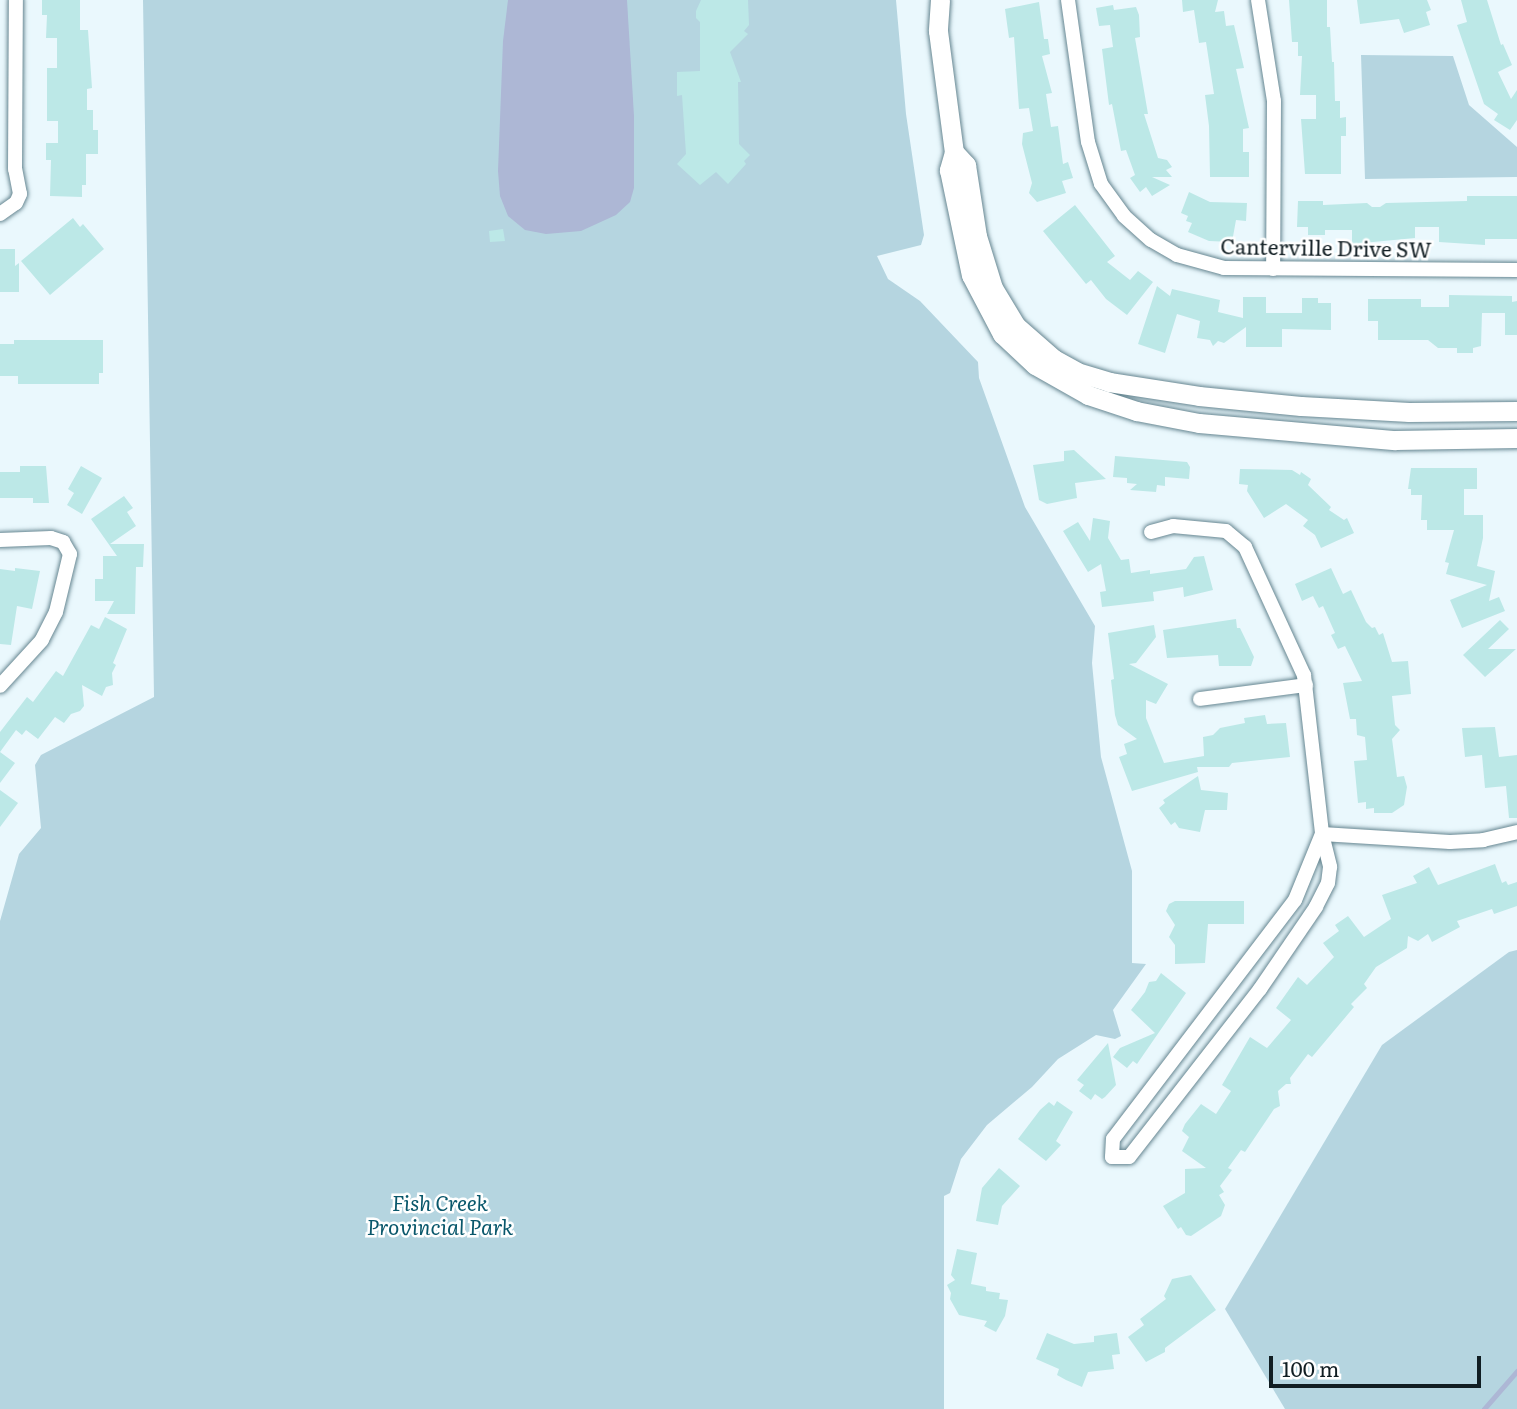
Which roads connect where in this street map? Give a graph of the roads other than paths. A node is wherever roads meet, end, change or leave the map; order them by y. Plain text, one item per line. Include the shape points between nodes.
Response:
1 (16, 0) edge
2 (925, 0) edge
3 (940, 0) edge
4 (1068, 0) edge
5 (1258, 0) edge
6 (938, 31) junction
7 (0, 214) edge
8 (1273, 269) junction
9 (1517, 270) edge
10 (1009, 330) junction
11 (1517, 411) edge
12 (1517, 438) edge
13 (1478, 440) junction
14 (1517, 452) edge
15 (1151, 531) dead end
16 (0, 540) edge
17 (1306, 685) junction
18 (0, 686) edge
19 (1200, 699) dead end
20 (1517, 832) edge
21 (1322, 834) junction
22 (1209, 1016) junction
23 (1227, 1030) junction

1 - 7 street via 15,169 20,194 16,203
2 - 6 main road
3 - 6 main road
4 - 8 street, Canterville Drive SW via 1088,142 1109,197 1151,240 1177,255 1224,268
5 - 8 street via 1274,101
6 - 10 main road via 954,152 949,170 971,275
8 - 9 street, Canterville Drive SW
10 - 11 main road via 1077,372 1109,382 1301,406
10 - 13 main road via 1026,358 1061,381 1136,411 1199,423 1369,438
12 - 13 main road
13 - 14 main road
15 - 17 street via 1197,527 1226,531 1241,541 1292,643
16 - 18 street via 51,538 63,542 70,554 56,612 42,640
17 - 19 street
17 - 21 street
20 - 21 street via 1450,842
21 - 22 street via 1295,900
21 - 23 street via 1330,867 1328,883 1260,989
22 - 23 street
22 - 23 street via 1113,1139 1112,1157 1129,1157

